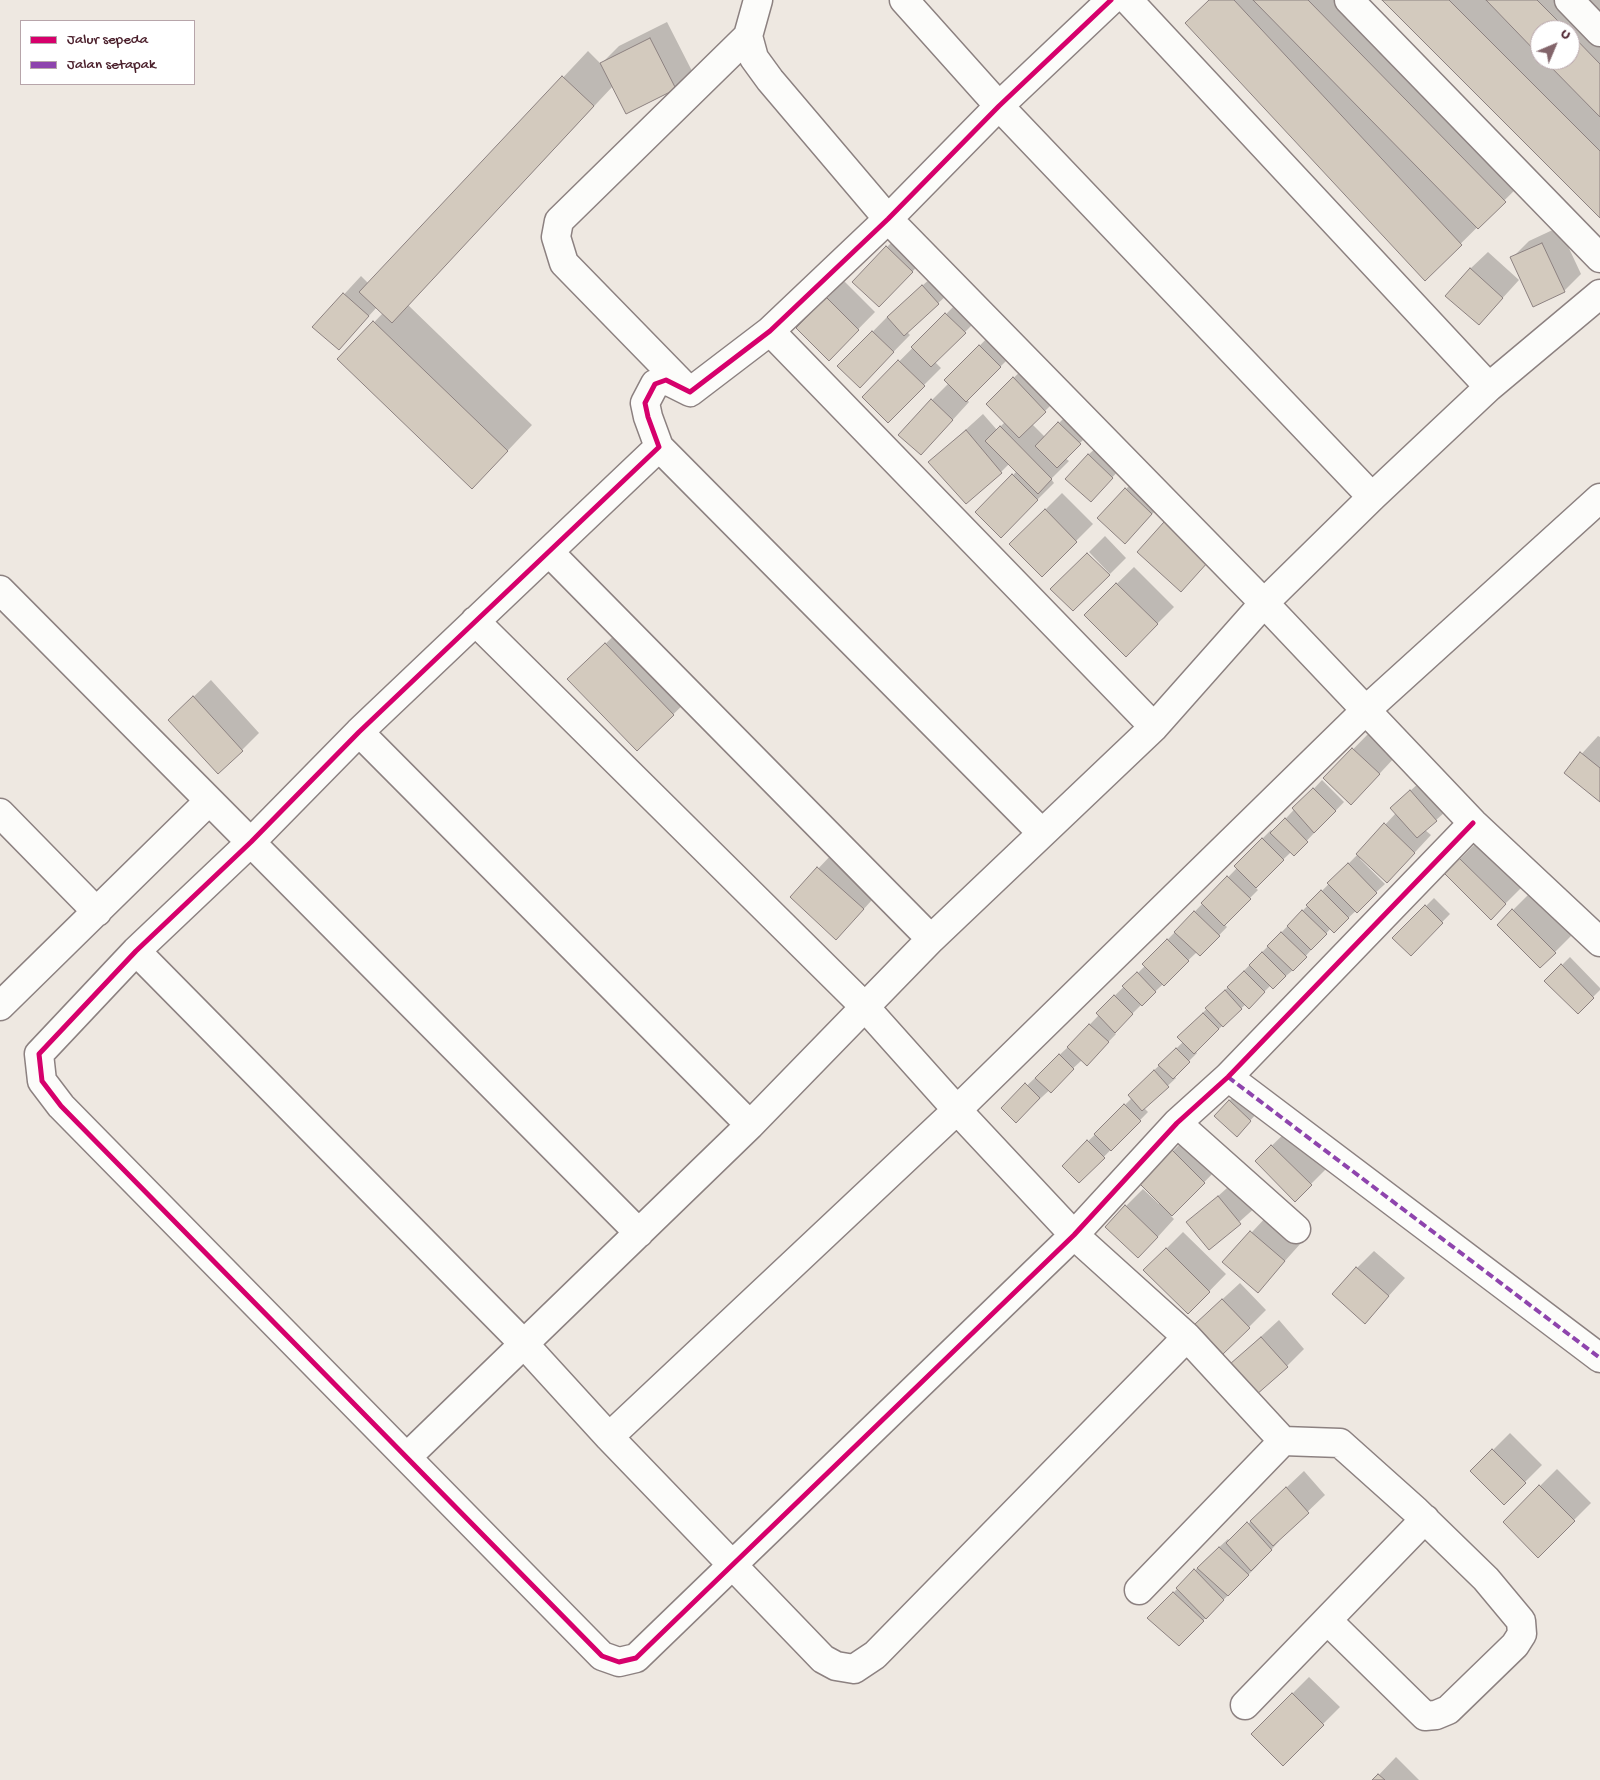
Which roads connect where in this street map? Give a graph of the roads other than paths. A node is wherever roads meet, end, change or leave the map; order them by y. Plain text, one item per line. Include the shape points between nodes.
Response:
1 (758, 0) edge
2 (904, 0) edge
3 (1111, 0) edge
4 (1128, 0) edge
5 (1349, 0) edge
6 (1569, 0) edge
7 (1600, 32) edge
8 (748, 36) junction
9 (999, 106) junction
10 (888, 219) junction
11 (1600, 258) edge
12 (1600, 294) edge
13 (770, 331) junction
14 (1489, 387) junction
15 (690, 392) junction
16 (659, 447) junction
17 (1372, 497) junction
18 (1600, 498) edge
19 (550, 553) junction
20 (0, 590) edge
21 (1264, 603) junction
22 (475, 621) junction
23 (1366, 710) junction
24 (1154, 727) junction
25 (359, 732) junction
26 (209, 801) junction
27 (0, 813) edge
28 (1473, 823) junction
29 (1042, 832) junction
30 (251, 842) junction
31 (96, 912) junction
32 (931, 939) junction
33 (1600, 942) edge
34 (136, 951) junction
35 (0, 1006) edge
36 (864, 1006) junction
37 (1228, 1077) junction
38 (957, 1110) junction
39 (1177, 1123) junction
40 (750, 1125) junction
41 (1296, 1229) dead end
42 (639, 1233) junction
43 (1074, 1235) junction
44 (1187, 1337) junction
45 (524, 1344) junction
46 (1600, 1358) edge
47 (609, 1437) junction
48 (1283, 1441) junction
49 (407, 1458) junction
50 (1425, 1519) junction
51 (732, 1564) junction
52 (1139, 1590) dead end
53 (1328, 1621) junction
54 (1245, 1705) dead end

1 - 8 street
2 - 9 street
3 - 9 street
4 - 14 street
5 - 11 street
6 - 7 street
8 - 10 street via 754,58 770,80
8 - 15 street via 559,221 556,237 564,263
9 - 10 street
9 - 17 street
10 - 13 street
10 - 21 street
12 - 14 street
13 - 15 street
13 - 24 street
14 - 17 street
15 - 16 street via 666,380 655,384 646,403
16 - 19 street
16 - 29 street
17 - 21 street
18 - 23 street
19 - 22 street
19 - 32 street
20 - 26 street
21 - 23 street
21 - 24 street
22 - 25 street
22 - 36 street
23 - 28 street
23 - 38 street
24 - 29 street
25 - 30 street
25 - 40 street
26 - 30 street
26 - 31 street
27 - 31 street
28 - 33 street
28 - 37 street
29 - 32 street
30 - 34 street
30 - 42 street
31 - 35 street
32 - 36 street
34 - 45 street
34 - 49 street via 39,1054 42,1081 61,1106
36 - 38 street
36 - 40 street
37 - 39 street
37 - 46 street
38 - 43 street
38 - 47 street
39 - 41 street
39 - 43 street
40 - 42 street
42 - 45 street
43 - 44 street
43 - 51 street
44 - 48 street
44 - 51 street via 875,1655 854,1669 836,1666 823,1658
45 - 47 street
45 - 49 street
47 - 51 street
48 - 50 street via 1340,1443
48 - 52 street
49 - 51 street via 602,1656 619,1662 636,1658
50 - 53 street
50 - 53 street via 1486,1579 1521,1621 1522,1634 1515,1644 1448,1710 1425,1716
53 - 54 street

